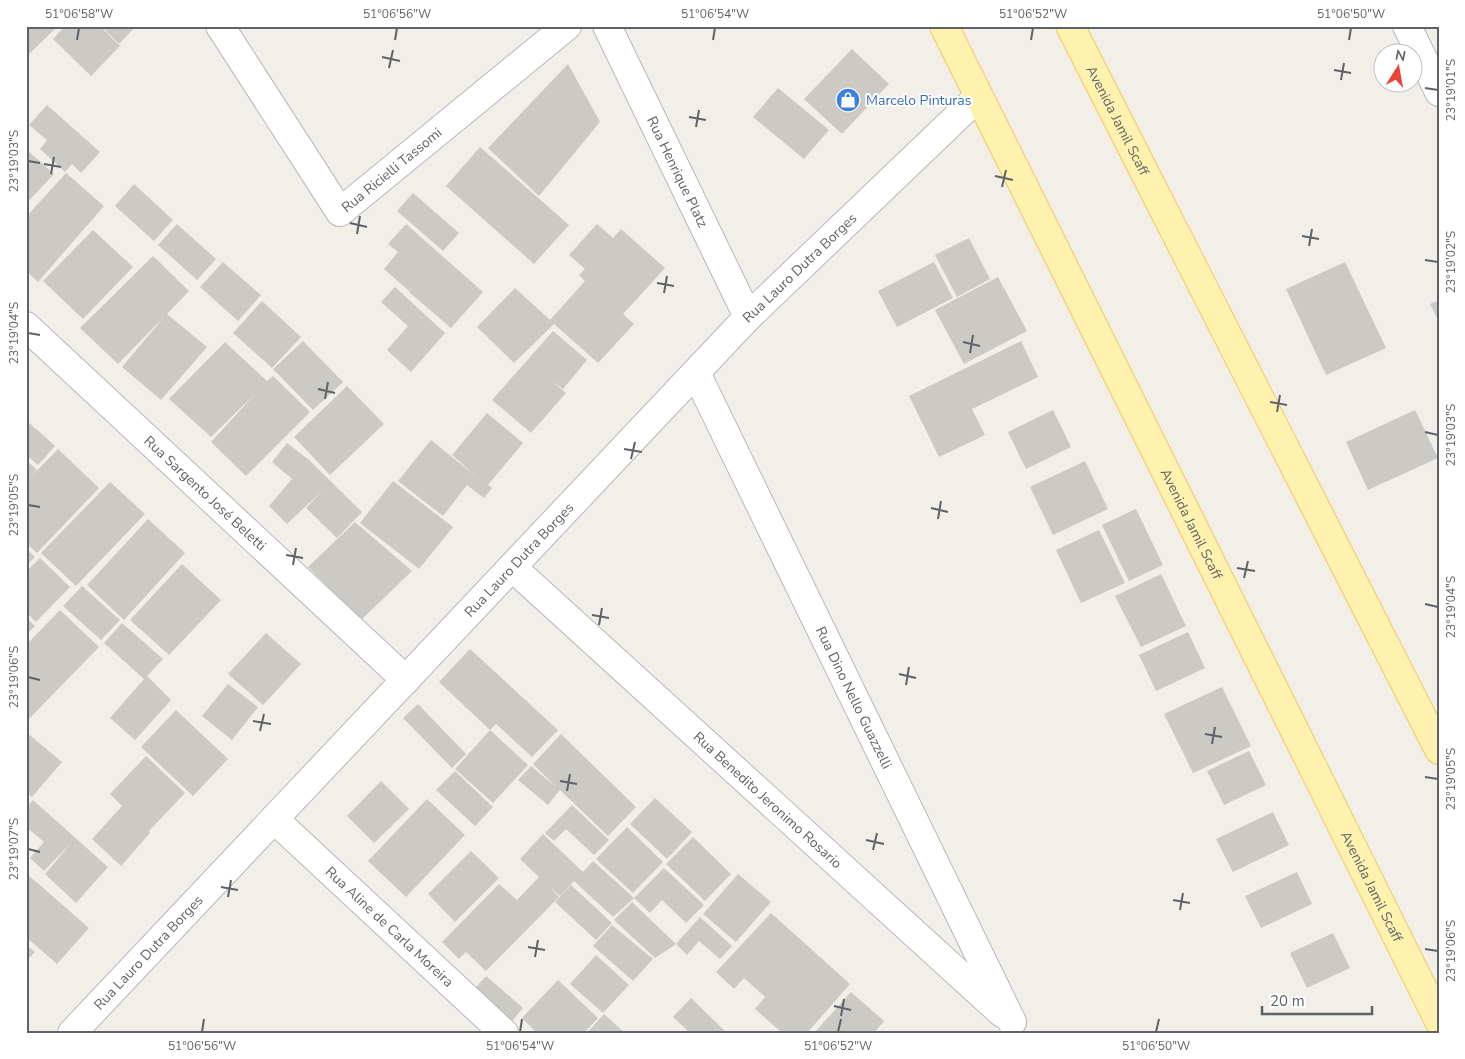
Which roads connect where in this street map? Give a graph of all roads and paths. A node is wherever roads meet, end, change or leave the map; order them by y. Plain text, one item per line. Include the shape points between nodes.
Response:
1 (220, 26) edge
2 (567, 26) edge
3 (607, 26) edge
4 (944, 26) edge
5 (1070, 26) edge
6 (1406, 26) edge
7 (1439, 92) edge
8 (978, 97) junction
9 (748, 317) junction
10 (26, 326) edge
11 (696, 373) junction
12 (512, 567) junction
13 (406, 680) junction
14 (1439, 750) edge
15 (274, 819) junction
16 (1439, 1021) edge
17 (1017, 1027) edge
18 (72, 1033) edge
19 (504, 1033) edge

1 - 2 street, Rua Ricielli Tassomi via 340,212
3 - 9 street, Rua Henrique Platz
4 - 8 main road, Avenida Jamil Scaff
5 - 14 main road, Avenida Jamil Scaff
6 - 7 street
8 - 9 street, Rua Lauro Dutra Borges
8 - 16 main road, Avenida Jamil Scaff
9 - 11 street, Rua Lauro Dutra Borges
10 - 13 street, Rua Sargento José Beletti
11 - 12 street, Rua Lauro Dutra Borges
11 - 17 street, Rua Dino Nello Guazzelli
12 - 13 street, Rua Lauro Dutra Borges
12 - 17 street, Rua Benedito Jeronimo Rosario
13 - 15 street, Rua Lauro Dutra Borges
15 - 18 street, Rua Lauro Dutra Borges
15 - 19 street, Rua Aline de Carla Moreira

